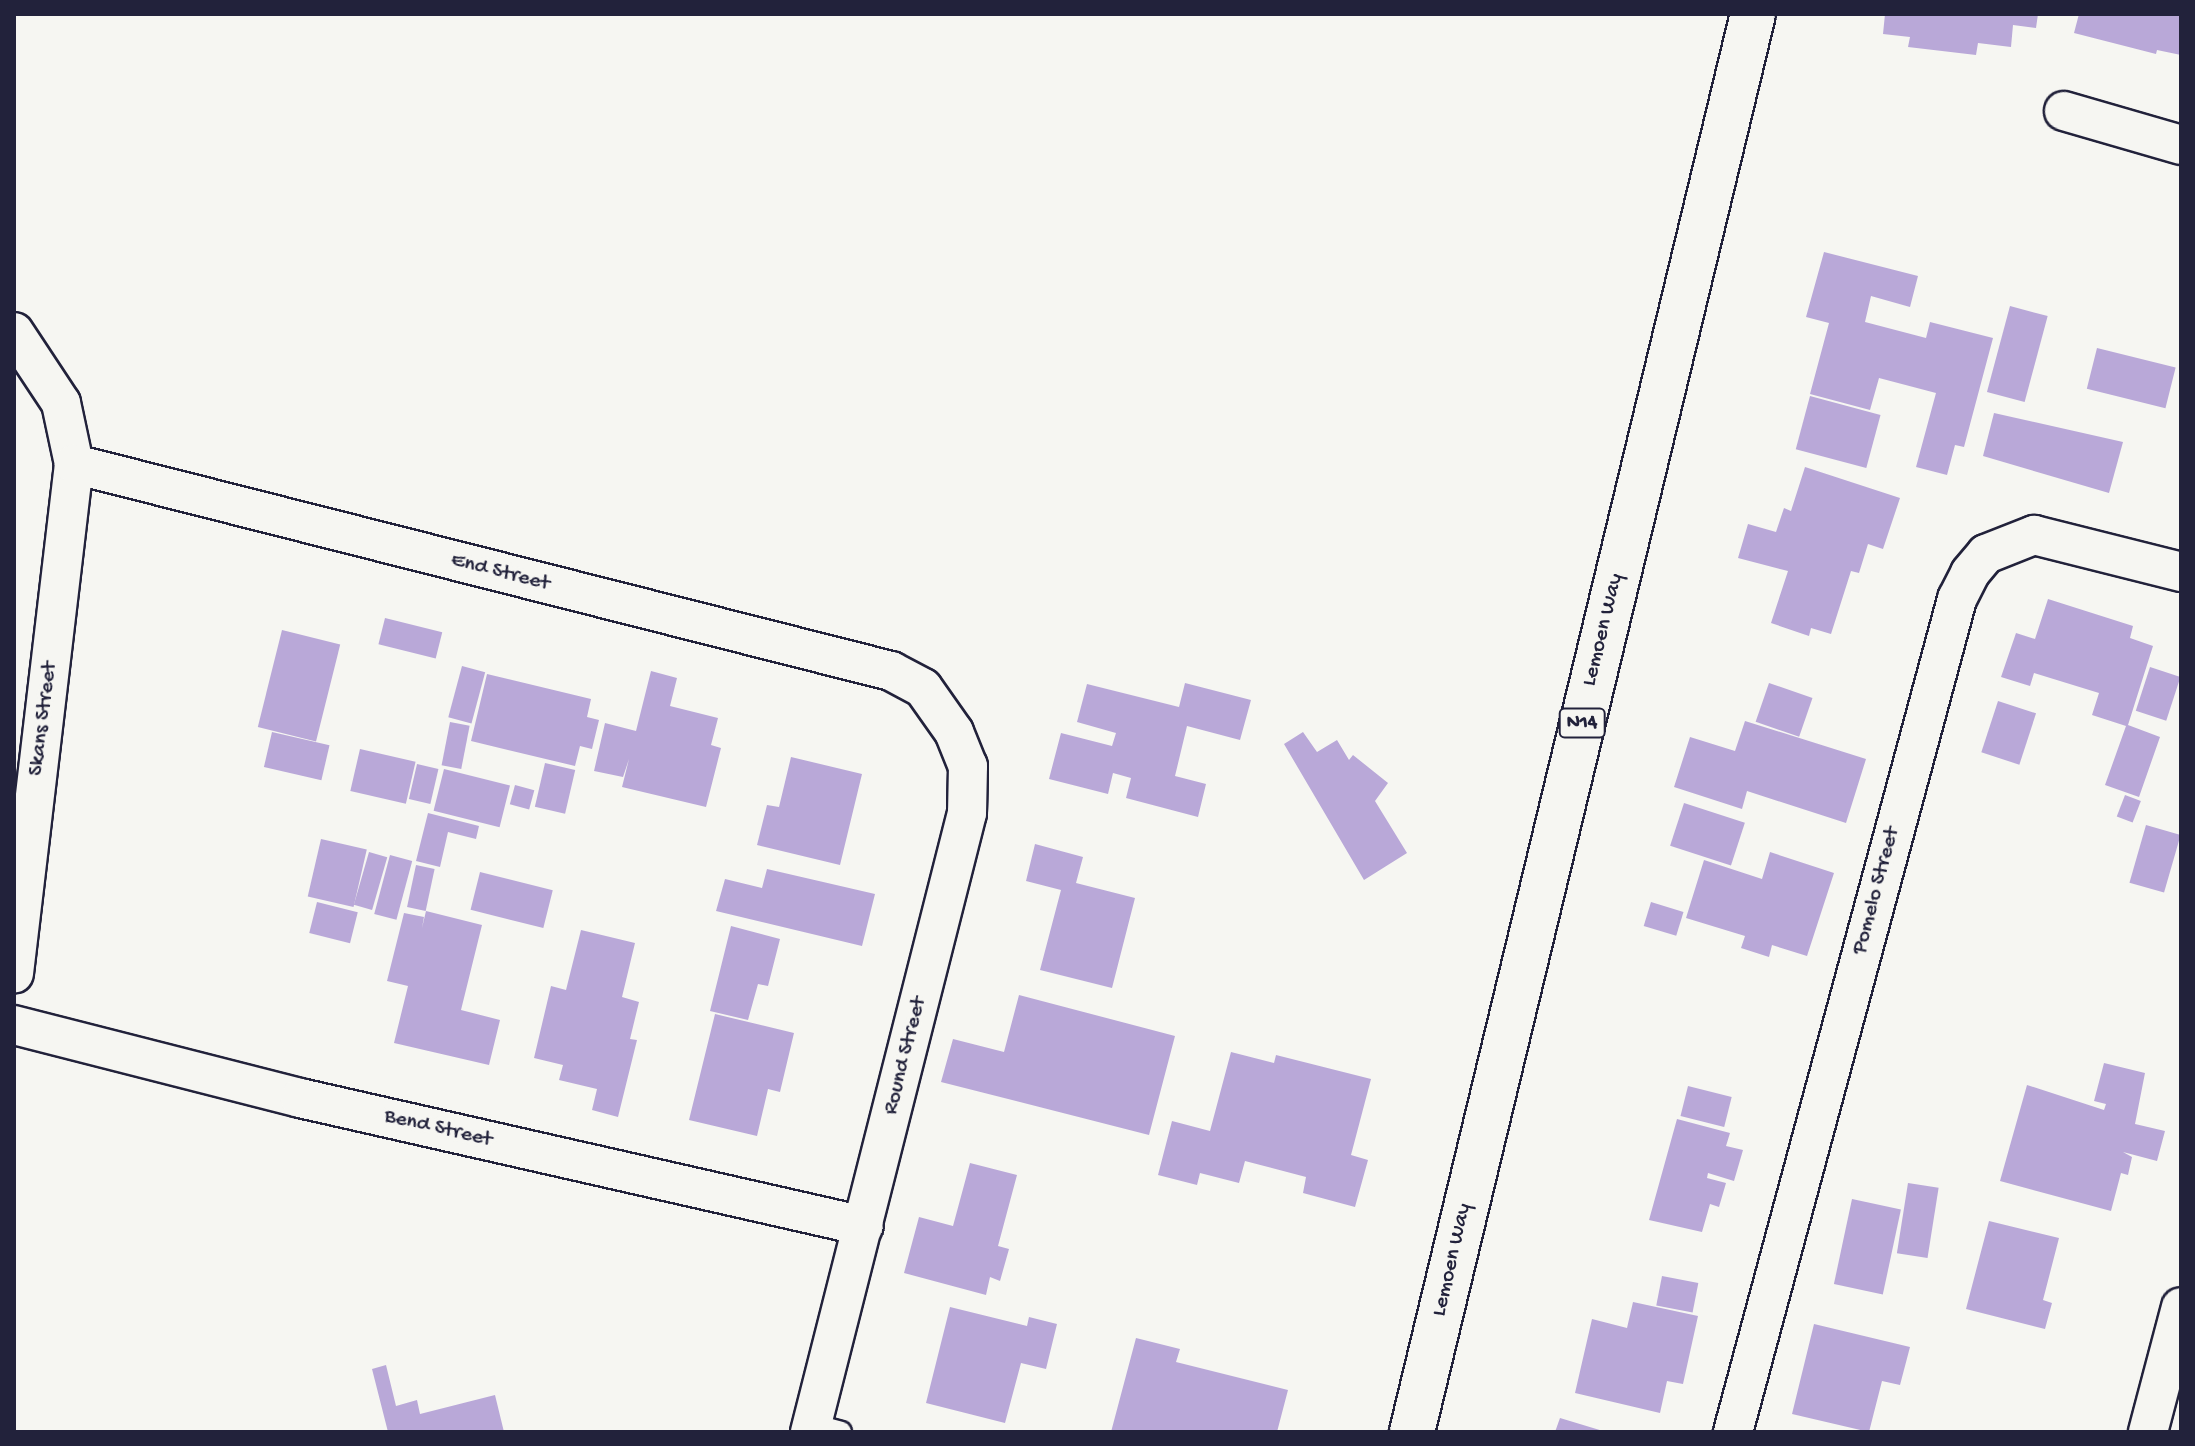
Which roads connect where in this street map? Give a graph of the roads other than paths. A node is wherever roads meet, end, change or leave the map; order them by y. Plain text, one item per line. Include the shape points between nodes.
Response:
1 (1753, 14) edge
2 (2064, 111) dead end
3 (2181, 145) edge
4 (14, 332) edge
5 (74, 464) junction
6 (2181, 572) edge
7 (923, 688) joint
8 (14, 973) edge
9 (14, 1025) edge
10 (864, 1226) junction
11 (2181, 1307) edge
12 (821, 1429) edge
13 (1412, 1432) edge
14 (1733, 1432) edge
15 (2148, 1432) edge

1 - 13 highway, Lemoen Way / N14
2 - 3 street
4 - 5 street, Skans Street via 61,403
5 - 7 street, End Street via 891,671
5 - 8 street, Skans Street
6 - 14 street, Pomelo Street via 2034,535 1986,554 1970,573 1957,599
7 - 10 street, Round Street via 954,732 968,766 967,813
9 - 10 street, Bend Street via 300,1098
10 - 12 street, Round Street
11 - 15 street

